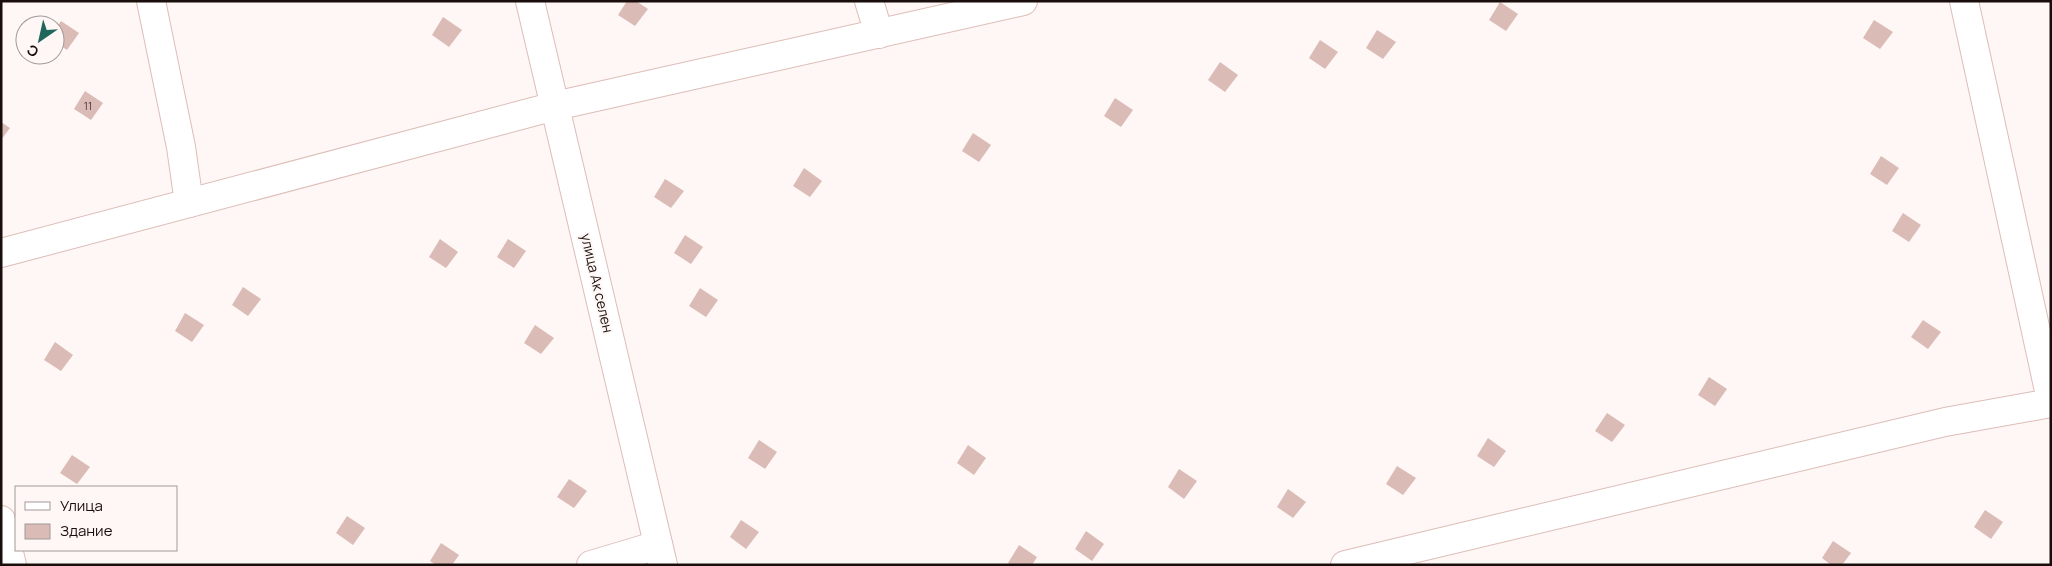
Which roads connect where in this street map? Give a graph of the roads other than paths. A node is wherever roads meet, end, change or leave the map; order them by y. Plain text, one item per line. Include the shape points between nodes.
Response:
1 (151, 1) edge
2 (530, 1) edge
3 (869, 1) edge
4 (1023, 1) edge
5 (1964, 1) edge
6 (879, 34) junction
7 (555, 106) junction
8 (189, 203) junction
9 (1, 253) edge
10 (2051, 402) edge
11 (1, 520) edge
12 (661, 555) edge
13 (12, 565) edge
14 (591, 565) edge
15 (1345, 565) edge

1 - 8 street
2 - 7 street, улица Ак селен
3 - 6 street
4 - 6 street
5 - 10 street
6 - 7 street
7 - 8 street
7 - 12 street, улица Ак селен
8 - 9 street
10 - 15 street via 1945,422
11 - 13 street
12 - 14 street

